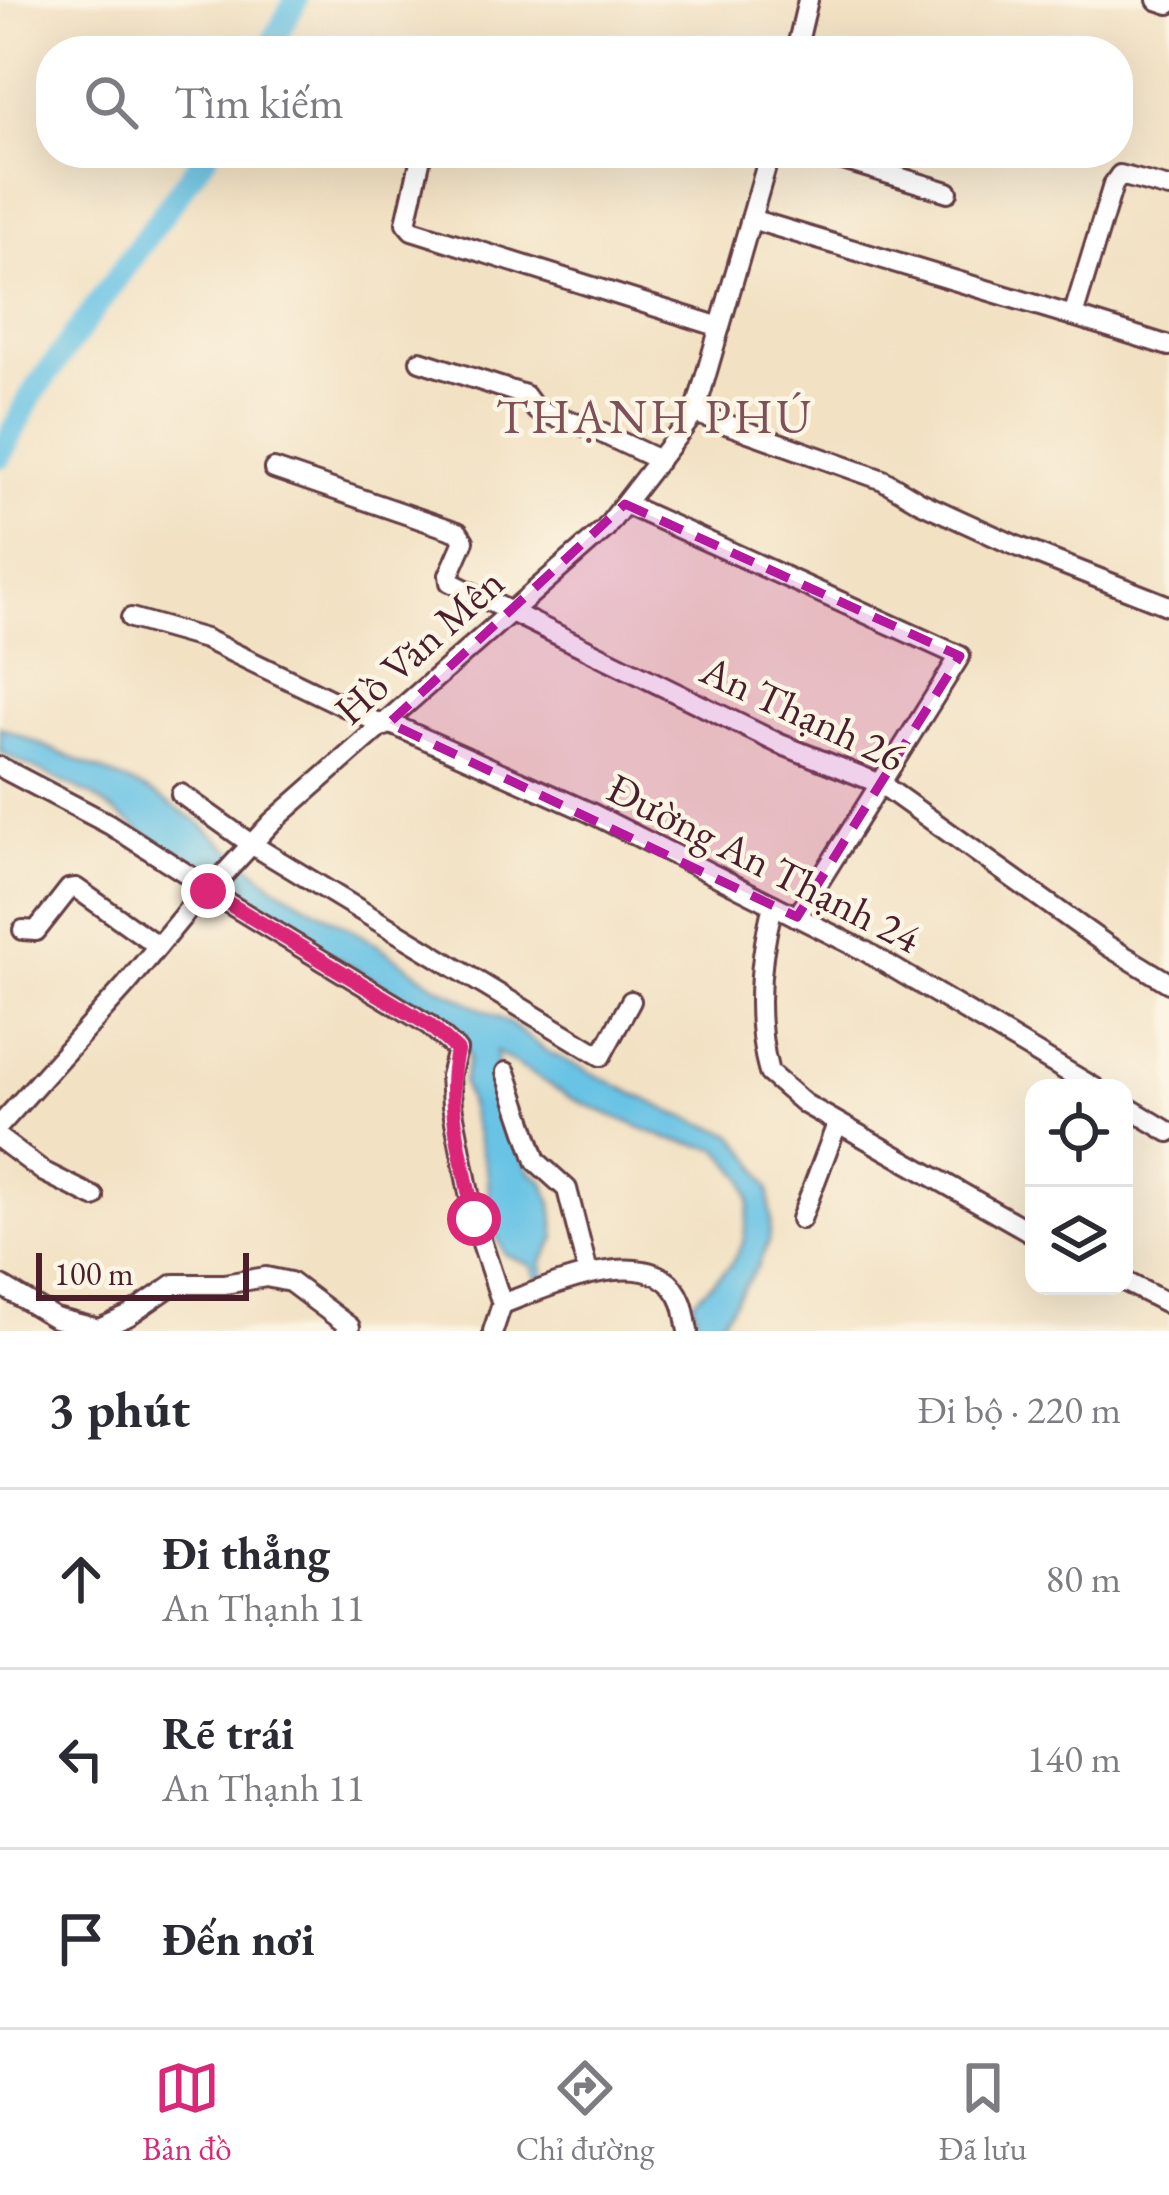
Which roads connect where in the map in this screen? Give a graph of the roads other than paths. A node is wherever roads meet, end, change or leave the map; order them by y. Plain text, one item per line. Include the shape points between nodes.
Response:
1 (808, 0) edge
2 (1157, 0) edge
3 (1169, 4) edge
4 (800, 36) edge
5 (419, 168) edge
6 (766, 168) edge
7 (869, 168) edge
8 (1169, 188) edge
9 (948, 192) dead end
10 (751, 219) junction
11 (1073, 316) junction
12 (720, 327) junction
13 (1169, 346) edge
14 (420, 361) dead end
15 (695, 413) junction
16 (659, 460) junction
17 (274, 469) dead end
18 (625, 504) junction
19 (1169, 606) edge
20 (511, 614) junction
21 (131, 618) dead end
22 (387, 725) junction
23 (0, 767) edge
24 (881, 784) junction
25 (181, 794) dead end
26 (247, 848) junction
27 (205, 892) junction
28 (773, 905) junction
29 (796, 917) junction
30 (23, 930) dead end
31 (158, 946) junction
32 (1169, 983) edge
33 (631, 1001) dead end
34 (506, 1072) dead end
35 (1080, 1079) edge
36 (1133, 1110) edge
37 (838, 1124) junction
38 (0, 1125) edge
39 (1169, 1132) edge
40 (0, 1139) edge
41 (94, 1197) dead end
42 (801, 1219) dead end
43 (1025, 1229) edge
44 (588, 1273) junction
45 (0, 1285) edge
46 (1133, 1286) edge
47 (502, 1304) junction
48 (1169, 1304) edge
49 (350, 1327) dead end
50 (493, 1331) edge
51 (688, 1331) edge

1 - 4 street
2 - 3 street
5 - 12 street via 406,223 412,230
6 - 10 street, Hồ Văn Mên
7 - 9 street
8 - 11 street via 1120,175 1113,184
10 - 11 street
10 - 12 street, Hồ Văn Mên
11 - 13 street
12 - 15 street, Hồ Văn Mên
14 - 16 street via 525,395 536,410
15 - 16 street, Hồ Văn Mên
15 - 19 street via 884,480
16 - 18 street, Hồ Văn Mên
17 - 20 street, An Thạnh 26 via 458,532 464,541 450,582
18 - 20 street, Hồ Văn Mên
18 - 24 street via 960,656
20 - 22 street, Hồ Văn Mên
20 - 24 street, An Thạnh 26
21 - 22 street, Đường An Thạnh 24 via 205,639
22 - 26 street, Hồ Văn Mên
22 - 28 street, Đường An Thạnh 24 via 589,812
23 - 27 street via 110,824
24 - 29 street
24 - 32 street, An Thạnh 26
25 - 26 street
26 - 27 street, Hồ Văn Mên
26 - 33 street via 601,1056
27 - 31 street, Hồ Văn Mên
27 - 47 street via 429,1025 457,1050 452,1106 474,1219
28 - 29 street, Đường An Thạnh 24
28 - 37 street via 760,956 769,1073
29 - 35 street, Đường An Thạnh 24
30 - 31 street via 36,931 76,888
31 - 38 street, Hồ Văn Mên
34 - 44 street via 536,1161 567,1190
36 - 39 street
37 - 42 street
37 - 43 street
40 - 41 street
44 - 47 street
44 - 51 street via 659,1277 682,1300
45 - 49 street via 55,1318 99,1329 174,1283 266,1277 290,1282
46 - 48 street
47 - 50 street

